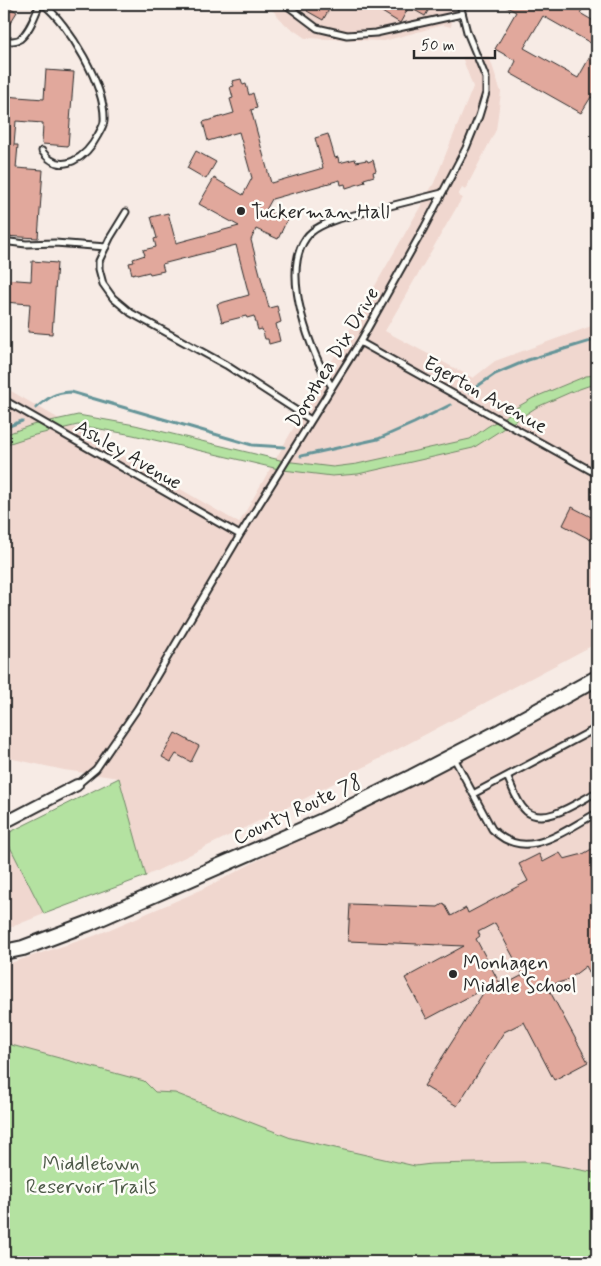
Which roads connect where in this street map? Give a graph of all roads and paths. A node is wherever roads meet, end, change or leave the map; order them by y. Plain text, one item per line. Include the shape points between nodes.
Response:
1 (41, 4) edge
2 (285, 4) edge
3 (460, 4) edge
4 (462, 14) junction
5 (4, 41) edge
6 (42, 151) dead end
7 (442, 193) junction
8 (126, 212) dead end
9 (10, 242) dead end
10 (106, 247) junction
11 (360, 342) junction
12 (332, 387) junction
13 (4, 400) edge
14 (311, 420) junction
15 (597, 474) edge
16 (240, 535) junction
17 (597, 678) edge
18 (597, 728) edge
19 (452, 755) junction
20 (507, 776) junction
21 (77, 785) joint
22 (597, 792) edge
23 (473, 794) junction
24 (597, 813) edge
25 (4, 823) edge
26 (4, 952) edge

1 - 5 lane via 20,39
1 - 6 lane via 54,13 86,60 102,101 104,122 92,146 74,160 59,164
2 - 4 lane via 317,28 347,35 376,33
3 - 4 lane, Dorothea Dix Drive
4 - 7 lane, Dorothea Dix Drive via 486,78 486,93 466,148
7 - 11 lane, Dorothea Dix Drive
7 - 12 lane via 338,219 322,225 306,238 295,268 299,302 312,350
8 - 10 lane
9 - 10 lane
10 - 14 lane via 99,261 103,284 131,314 226,365
11 - 12 lane, Dorothea Dix Drive
11 - 15 lane, Egerton Avenue
12 - 14 lane, Dorothea Dix Drive
13 - 16 lane, Ashley Avenue
14 - 16 lane, Dorothea Dix Drive
16 - 21 lane, Dorothea Dix Drive via 138,709 96,769
17 - 19 street, County Route 78
18 - 20 lane
19 - 23 lane
19 - 26 street, County Route 78 via 320,822 87,924
20 - 22 lane via 525,810 540,816 552,815
20 - 23 lane
21 - 25 street
23 - 24 lane via 498,835 523,845 540,842

